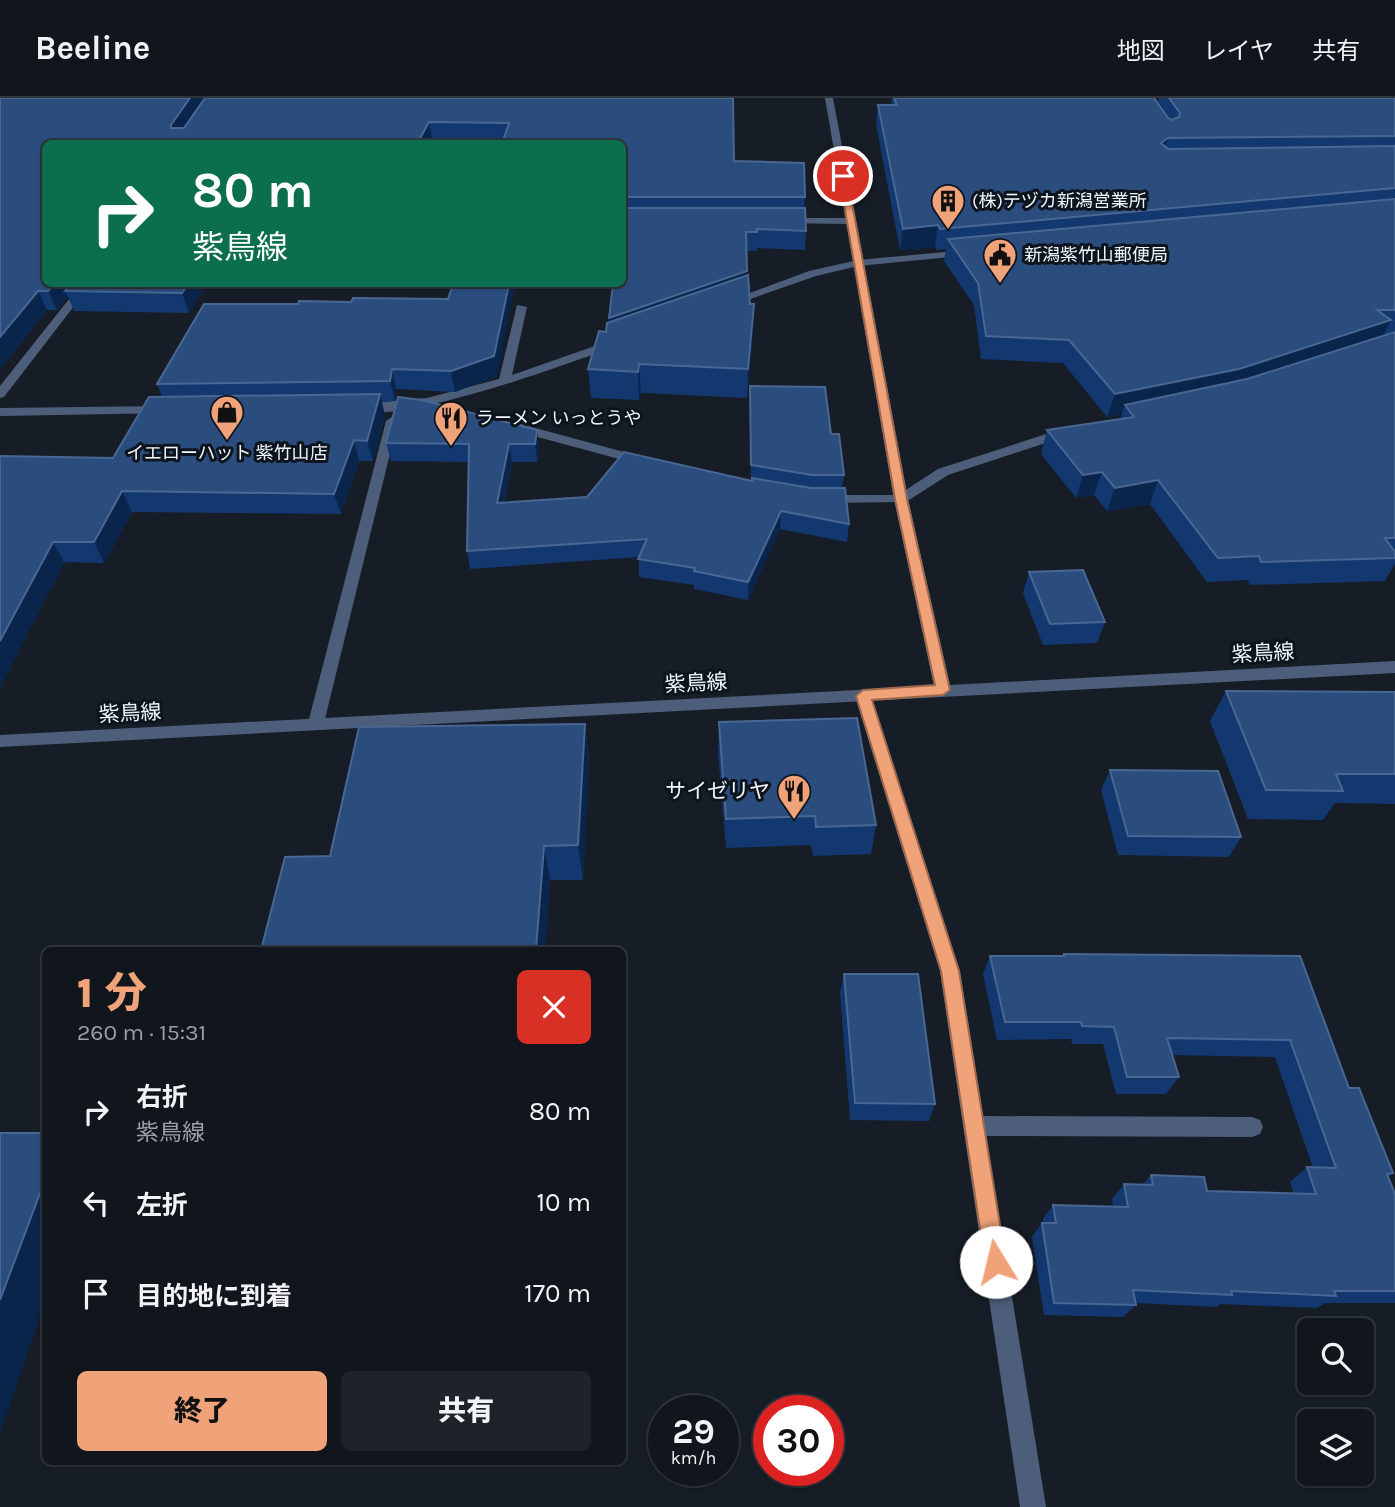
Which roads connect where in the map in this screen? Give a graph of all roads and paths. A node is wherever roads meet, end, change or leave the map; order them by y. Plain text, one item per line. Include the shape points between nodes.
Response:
1 (829, 98) edge
2 (851, 220) junction
3 (771, 221) edge
4 (978, 252) edge
5 (858, 263) junction
6 (84, 287) edge
7 (521, 307) dead end
8 (710, 309) edge
9 (633, 336) edge
10 (505, 381) junction
11 (0, 394) edge
12 (348, 408) edge
13 (395, 408) junction
14 (181, 410) edge
15 (0, 412) edge
16 (449, 413) edge
17 (501, 423) edge
18 (1078, 428) edge
19 (656, 465) edge
20 (810, 499) edge
21 (901, 499) junction
22 (1395, 667) edge
23 (943, 690) junction
24 (863, 696) junction
25 (316, 723) junction
26 (0, 741) edge
27 (975, 1126) junction
28 (1252, 1127) dead end
29 (1033, 1507) edge

1 - 2 street
2 - 3 street
2 - 5 street
4 - 5 street
5 - 8 street
5 - 21 street
6 - 11 street
7 - 10 street
9 - 10 street
10 - 13 street via 458,397
12 - 13 street
13 - 16 street
13 - 25 street
14 - 15 street
17 - 19 street
18 - 21 street via 943,472
20 - 21 street
21 - 23 street
22 - 23 street, 紫鳥線
23 - 24 street, 紫鳥線
24 - 25 street, 紫鳥線
24 - 27 street via 950,971
25 - 26 street, 紫鳥線
27 - 28 street
27 - 29 street

